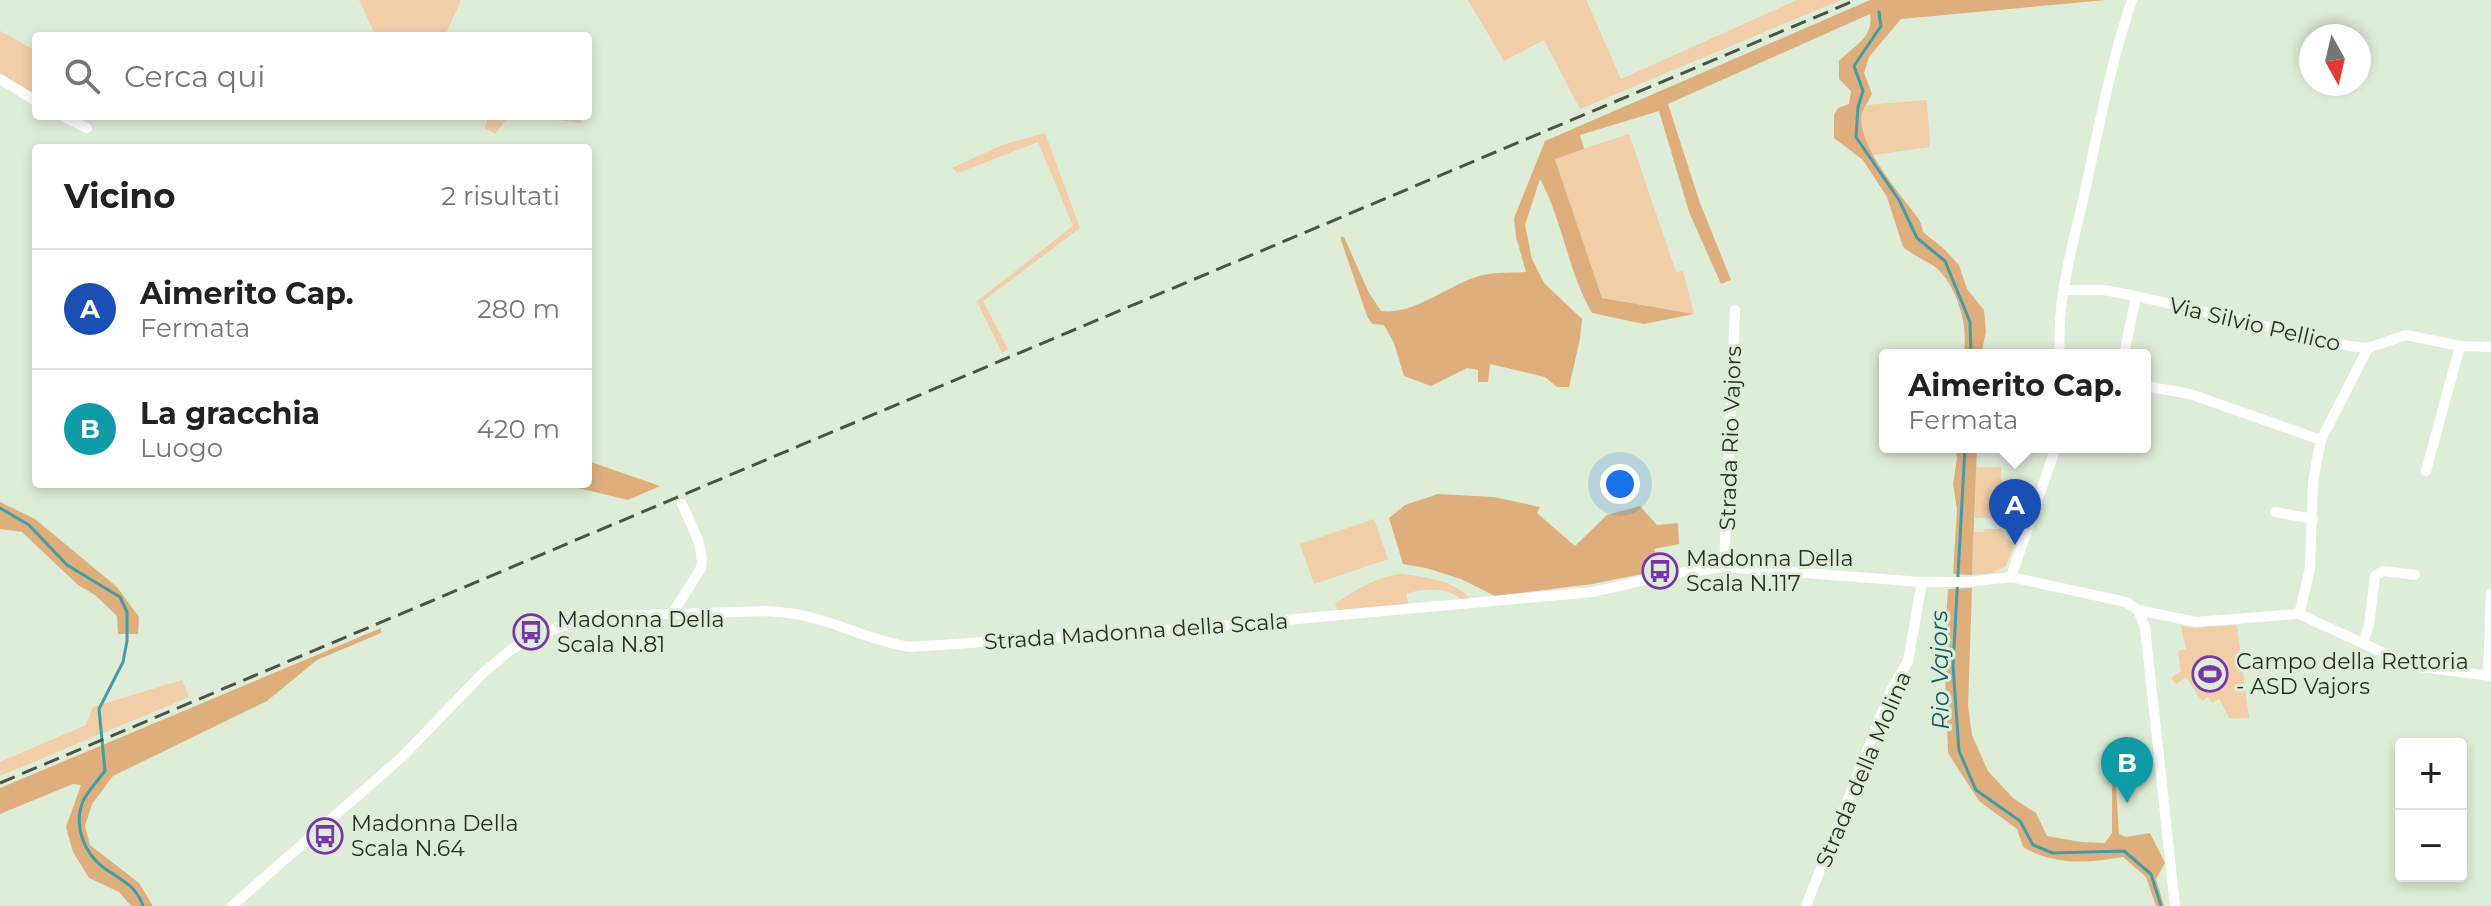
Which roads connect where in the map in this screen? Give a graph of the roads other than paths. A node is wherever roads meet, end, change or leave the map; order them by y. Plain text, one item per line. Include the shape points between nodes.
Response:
1 (2132, 0) edge
2 (0, 79) edge
3 (32, 99) edge
4 (70, 120) edge
5 (87, 128) dead end
6 (2064, 290) junction
7 (2136, 296) junction
8 (1735, 310) dead end
9 (2460, 346) junction
10 (2491, 347) edge
11 (2368, 348) junction
12 (2060, 349) edge
13 (2125, 349) edge
14 (2151, 387) edge
15 (2321, 440) junction
16 (2054, 453) edge
17 (2426, 471) dead end
18 (682, 504) dead end
19 (2275, 512) dead end
20 (2313, 519) junction
21 (1724, 567) junction
22 (2415, 575) dead end
23 (2011, 577) junction
24 (1922, 582) junction
25 (2491, 594) edge
26 (2138, 610) junction
27 (672, 614) junction
28 (2299, 614) junction
29 (2363, 643) junction
30 (2490, 675) edge
31 (232, 906) edge
32 (1806, 906) edge
33 (2175, 906) edge

1 - 6 street via 2100,116
2 - 3 street
4 - 5 street
6 - 7 street, Via Silvio Pellico
6 - 12 street
7 - 11 street, Via Silvio Pellico
7 - 13 street
8 - 21 street, Strada Rio Vajors
9 - 10 street, Via Silvio Pellico
9 - 11 street, Via Silvio Pellico via 2406,335
9 - 17 street
11 - 15 street
14 - 15 street via 2190,394
15 - 20 street
16 - 23 street
18 - 27 street via 703,560
19 - 20 street
20 - 28 street via 2310,569
21 - 24 street, Strada Madonna della Scala
21 - 27 street, Strada Madonna della Scala via 1580,594 910,647 790,613
22 - 29 street via 2383,571 2375,576
23 - 24 street, Strada Madonna della Scala
23 - 26 street, Strada Madonna della Scala via 2112,598
24 - 32 street, Strada della Molina via 1908,661 1891,690
25 - 30 street
26 - 28 street, Strada Madonna della Scala via 2196,622
26 - 33 street via 2145,627
27 - 31 street, Strada Madonna della Scala via 587,617 512,649 403,756
28 - 29 street
29 - 30 street via 2419,667

